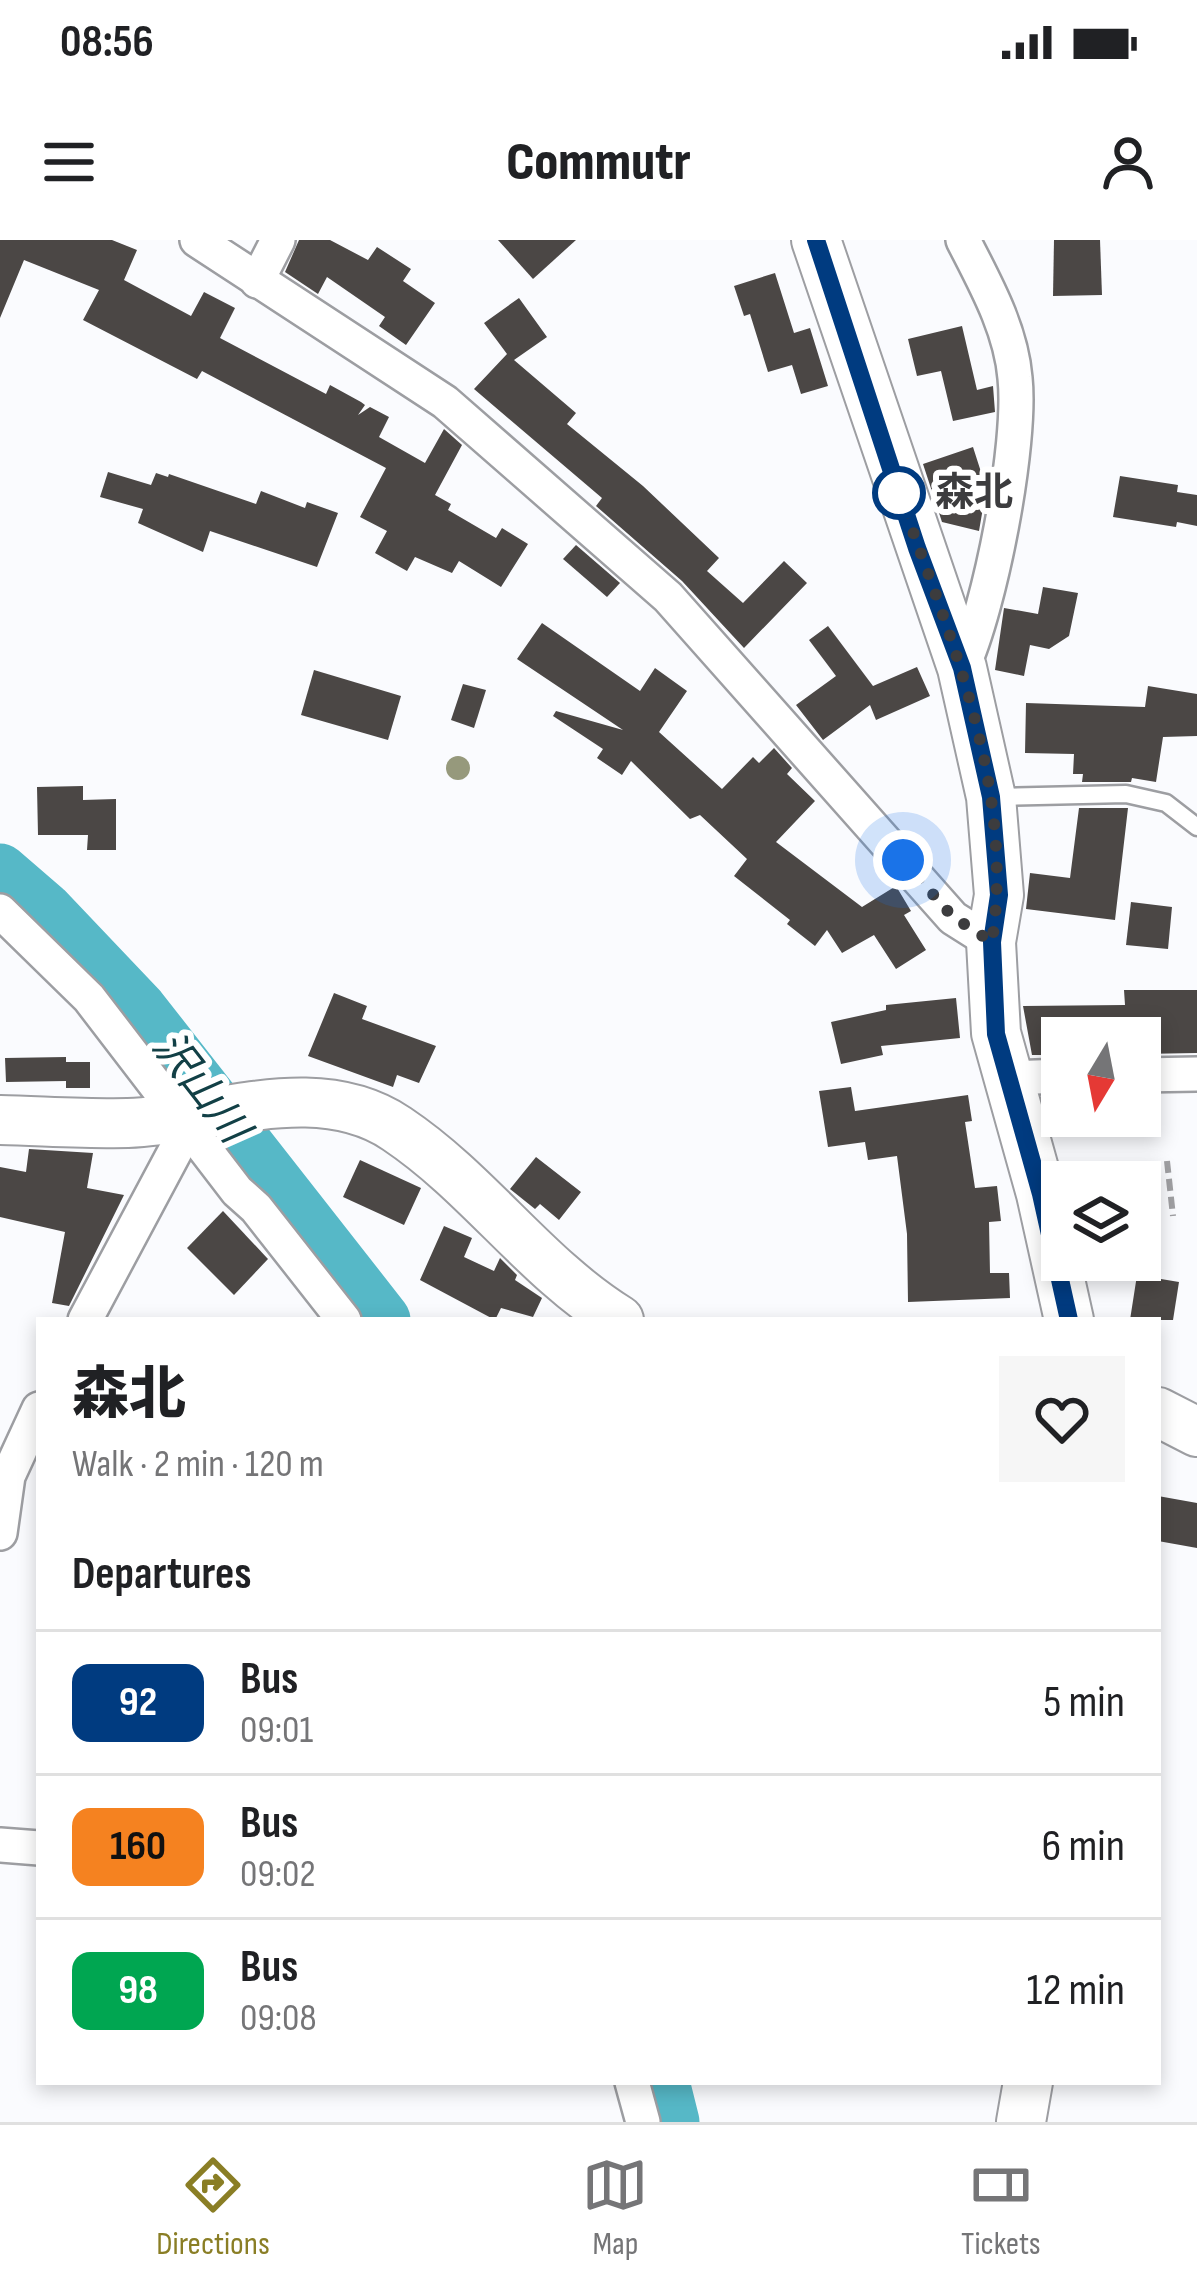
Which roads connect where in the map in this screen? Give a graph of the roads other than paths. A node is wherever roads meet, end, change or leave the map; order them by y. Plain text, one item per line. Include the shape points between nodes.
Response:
1 (196, 240) edge
2 (278, 240) edge
3 (816, 240) edge
4 (963, 240) edge
5 (257, 281) junction
6 (962, 668) junction
7 (991, 797) junction
8 (1197, 826) edge
9 (0, 911) edge
10 (992, 942) junction
11 (1197, 1074) edge
12 (1161, 1075) edge
13 (1041, 1077) edge
14 (1008, 1078) junction
15 (0, 1120) edge
16 (188, 1120) junction
17 (87, 1317) edge
18 (342, 1317) edge
19 (616, 1317) edge
20 (1068, 1317) edge
21 (1161, 1414) edge
22 (36, 1415) edge
23 (1197, 1432) edge
24 (4, 1475) edge
25 (0, 1532) edge
26 (0, 1845) edge
27 (36, 1848) edge
28 (633, 2085) edge
29 (1027, 2085) edge
30 (643, 2122) edge
31 (1021, 2122) edge

1 - 5 street
2 - 5 street
3 - 6 main road
4 - 6 street via 998,310 1016,400 977,636
5 - 10 street via 445,402 668,597 953,917
6 - 7 main road
7 - 8 lane via 1126,794 1166,803
7 - 10 main road via 999,895
9 - 16 street via 89,998
10 - 14 main road via 996,1034
11 - 12 street
13 - 14 street
14 - 20 main road
15 - 16 main road
16 - 17 street
16 - 18 street
16 - 19 main road via 289,1101 394,1126
21 - 23 main road
22 - 24 street
24 - 25 street
26 - 27 street
28 - 30 street
29 - 31 main road

